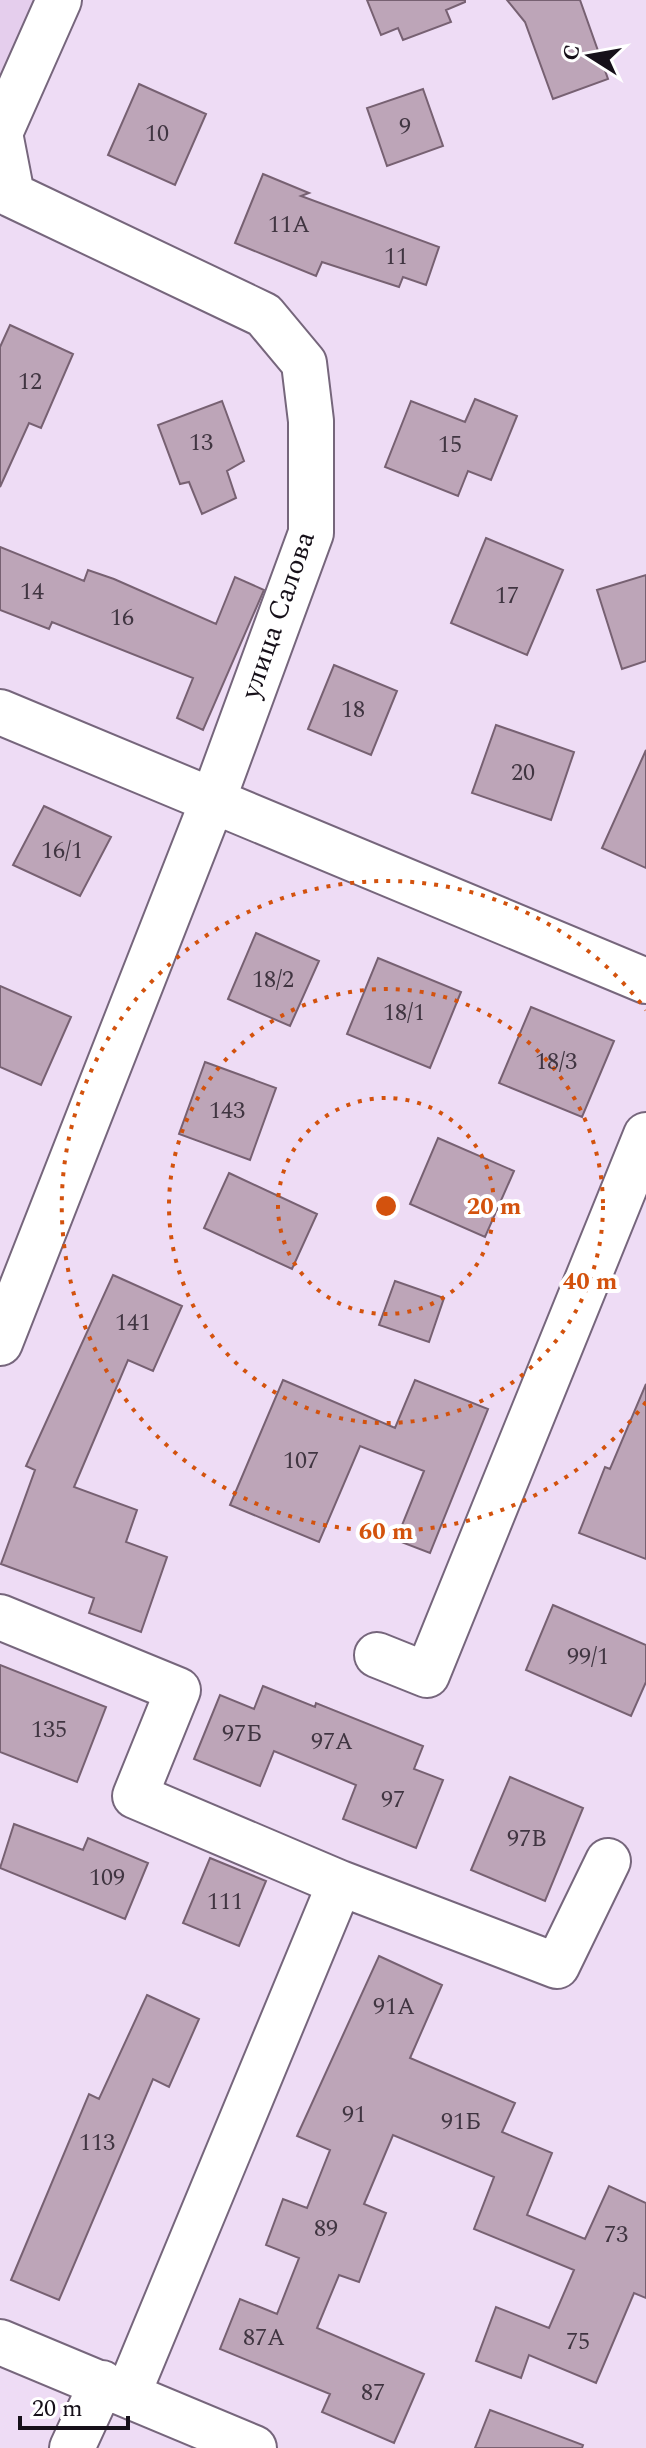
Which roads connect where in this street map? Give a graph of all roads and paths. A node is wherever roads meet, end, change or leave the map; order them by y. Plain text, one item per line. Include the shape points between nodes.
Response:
1 (59, 0) edge
2 (0, 712) edge
3 (213, 800) junction
4 (646, 981) edge
5 (646, 1135) edge
6 (0, 1343) edge
7 (0, 1617) edge
8 (377, 1655) dead end
9 (608, 1861) dead end
10 (340, 1883) junction
11 (0, 2342) edge
12 (115, 2389) junction
13 (72, 2448) edge
14 (254, 2448) edge

1 - 3 street, улица Салова via 0,133 12,195 264,315 304,363 311,421 311,533
2 - 3 street
3 - 4 street
3 - 6 street
5 - 8 street via 427,1675
7 - 10 street via 178,1690 135,1796
9 - 10 street via 557,1966
10 - 12 street
11 - 12 street
12 - 13 street
12 - 14 street

